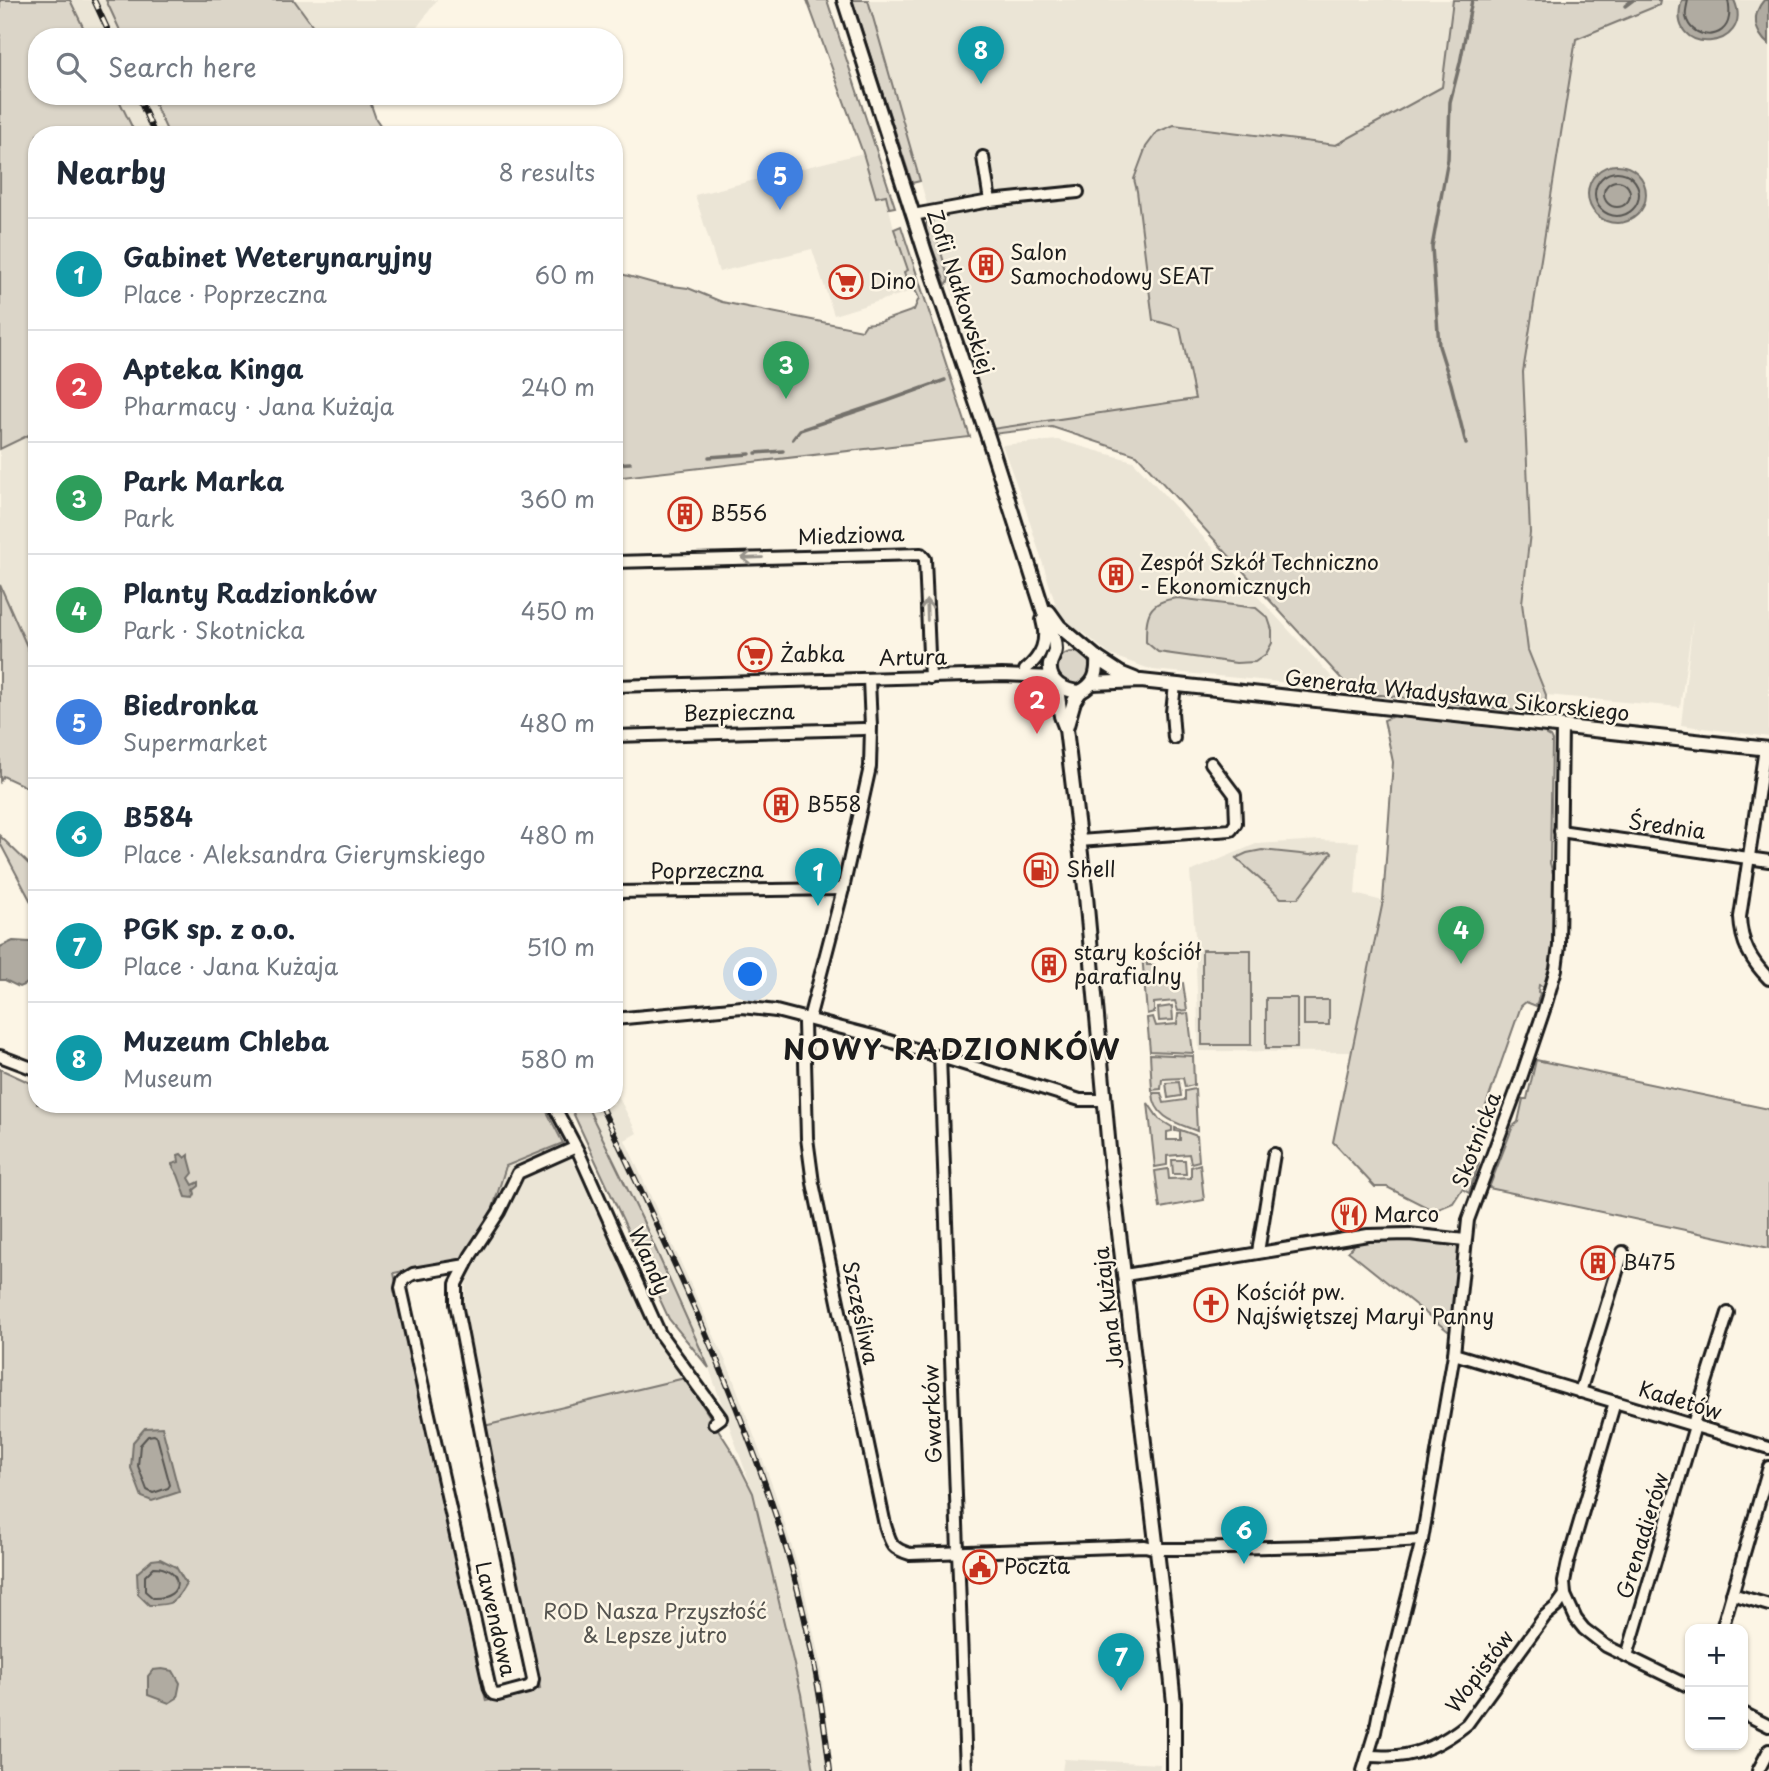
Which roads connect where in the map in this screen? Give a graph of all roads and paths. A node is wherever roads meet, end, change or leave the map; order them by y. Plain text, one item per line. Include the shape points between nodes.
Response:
1 (844, 0) edge
2 (983, 157) dead end
3 (1077, 192) dead end
4 (989, 201) junction
5 (913, 215) junction
6 (623, 562) edge
7 (1040, 596) junction
8 (1086, 647) junction
9 (1097, 658) junction
10 (1052, 659) junction
11 (1025, 670) junction
12 (1003, 675) junction
13 (930, 678) junction
14 (869, 679) junction
15 (1054, 680) junction
16 (1141, 681) junction
17 (1092, 683) junction
18 (1175, 685) junction
19 (623, 686) edge
20 (1080, 692) junction
21 (1562, 727) junction
22 (864, 729) dead end
23 (1066, 729) junction
24 (623, 736) edge
25 (1174, 738) dead end
26 (1767, 749) edge
27 (1211, 763) dead end
28 (1560, 831) junction
29 (1079, 841) junction
30 (1748, 858) junction
31 (1769, 861) edge
32 (843, 889) junction
33 (623, 892) edge
34 (1769, 979) edge
35 (623, 1018) edge
36 (807, 1018) junction
37 (0, 1056) edge
38 (940, 1056) junction
39 (28, 1067) edge
40 (1104, 1100) junction
41 (557, 1113) edge
42 (574, 1148) junction
43 (1274, 1154) dead end
44 (1465, 1240) junction
45 (1258, 1252) junction
46 (1623, 1252) dead end
47 (466, 1265) junction
48 (1125, 1275) junction
49 (1728, 1313) dead end
50 (1454, 1354) junction
51 (1580, 1392) junction
52 (1615, 1402) junction
53 (714, 1423) dead end
54 (1695, 1426) junction
55 (1769, 1448) edge
56 (1769, 1467) edge
57 (1422, 1540) junction
58 (1157, 1549) junction
59 (957, 1552) junction
60 (1565, 1594) junction
61 (1732, 1594) junction
62 (1769, 1605) edge
63 (1723, 1624) edge
64 (1627, 1656) junction
65 (1688, 1687) edge
66 (1748, 1716) edge
67 (1769, 1726) edge
68 (1769, 1750) edge
69 (1369, 1756) junction
70 (966, 1771) edge
71 (1174, 1771) edge
72 (1363, 1771) edge
73 (1758, 1771) edge

1 - 5 street, Zofii Nałkowskiej
2 - 4 street
3 - 4 street
4 - 5 street
5 - 7 street, Zofii Nałkowskiej
13 -> 6 street, Miedziowa via 925,559 921,554
7 - 8 street via 1059,626
7 - 10 street via 1054,639
7 - 11 street via 1045,638 1038,658
8 - 9 street
8 - 10 street via 1070,645
9 - 16 street
9 - 17 street via 1097,676
10 - 11 street, Artura
10 - 15 street
11 - 12 street, Artura
12 - 13 street, Artura
12 - 15 street, Artura
13 - 14 street, Artura
14 - 19 street, Artura
14 - 32 street, Szczęśliwa via 870,767
15 - 20 street
15 - 23 street, Jana Kużaja
16 - 17 street
16 - 18 street, Generała Władysława Sikorskiego
17 - 20 street
18 - 21 street, Generała Władysława Sikorskiego
18 - 25 street
20 - 23 street, Jana Kużaja
21 - 26 street, Generała Władysława Sikorskiego
21 - 28 street, Skotnicka
22 - 24 street, Bezpieczna
23 - 29 street, Jana Kużaja
26 - 30 street
27 - 29 street via 1235,795 1236,823 1231,830
28 - 30 street, Średnia
28 - 44 street, Skotnicka via 1556,969 1470,1214
29 - 40 street, Jana Kużaja
30 - 31 street, Średnia
30 - 34 street via 1741,935 1749,955
32 - 33 street, Poprzeczna
32 - 36 street, Szczęśliwa
35 - 36 street via 742,1007
36 - 38 street
36 - 59 street, Szczęśliwa via 810,1166 890,1543 910,1554
37 - 39 street
38 - 40 street via 1080,1100
38 - 59 street, Gwarków
40 - 48 street, Jana Kużaja
41 - 42 street, Wandy
42 - 47 street, Lawendowa via 518,1173
42 - 53 street, Wandy via 660,1334 721,1418
43 - 45 street
44 - 45 street via 1387,1234
44 - 50 street, Skotnicka
45 - 48 street
46 - 51 street
47 - 47 street, Lawendowa via 456,1284 456,1304 533,1679 531,1686 498,1695 490,1689 401,1287 413,1274
48 - 58 street, Jana Kużaja
49 - 54 street, Grenadierów
50 - 51 street, Kadetów
50 - 57 street, Skotnicka
51 - 52 street, Kadetów
52 - 54 street, Kadetów
52 - 60 street via 1568,1562
54 - 55 street, Kadetów
54 - 64 street, Grenadierów
56 - 61 street
57 - 58 street, Szczęśliwa
57 - 69 street, Skotnicka
58 - 59 street, Szczęśliwa
58 - 71 street, Jana Kużaja via 1174,1703
59 - 70 street, Gwarków
60 - 64 street via 1576,1619 1591,1636
60 - 69 street, Wopistów via 1467,1724 1411,1754
61 - 62 street
61 - 63 street
64 - 65 street
66 - 67 street
68 - 73 street
69 - 72 street, Skotnicka

